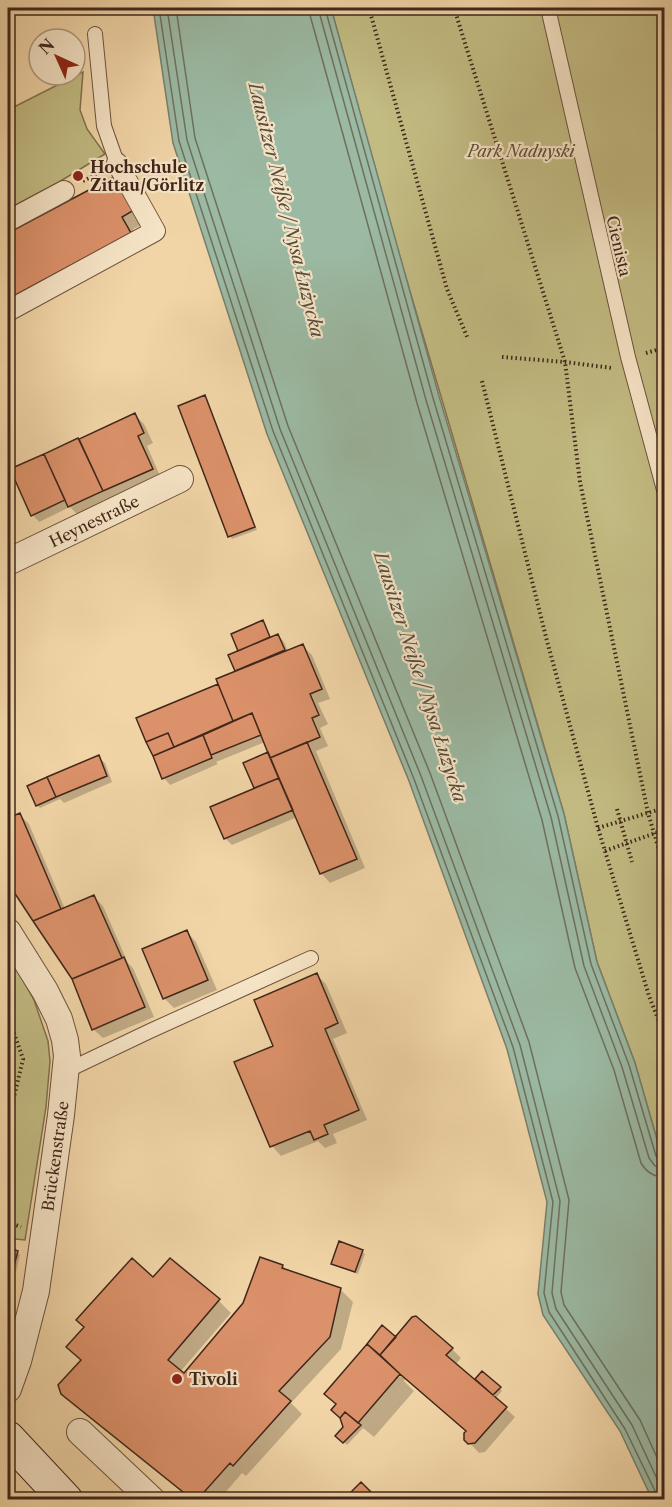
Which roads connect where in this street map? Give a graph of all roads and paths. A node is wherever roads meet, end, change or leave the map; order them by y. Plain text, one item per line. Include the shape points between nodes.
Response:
1 (369, 8) edge
2 (454, 8) edge
3 (548, 8) edge
4 (656, 8) edge
5 (664, 14) edge
6 (95, 34) dead end
7 (117, 163) junction
8 (64, 191) joint
9 (8, 221) edge
10 (8, 311) edge
11 (468, 339) dead end
12 (502, 357) dead end
13 (565, 362) junction
14 (633, 371) junction
15 (482, 381) dead end
16 (180, 479) dead end
17 (664, 490) edge
18 (8, 562) edge
19 (664, 808) edge
20 (617, 809) dead end
21 (648, 813) junction
22 (621, 822) junction
23 (598, 828) junction
24 (664, 830) edge
25 (654, 834) junction
26 (626, 844) junction
27 (659, 850) dead end
28 (605, 851) junction
29 (632, 862) dead end
30 (8, 932) edge
31 (311, 958) dead end
32 (8, 1016) edge
33 (664, 1034) edge
34 (66, 1071) junction
35 (8, 1122) edge
36 (8, 1389) edge
37 (80, 1432) dead end
38 (8, 1438) edge
39 (66, 1500) edge
40 (152, 1500) edge

1 - 11 path via 447,289
2 - 13 path
3 - 14 lane, Cienista
4 - 5 path
6 - 7 lane via 104,126
7 - 8 path
7 - 10 street via 155,231
8 - 9 street
12 - 13 path
13 - 14 path
13 - 21 path via 580,482
14 - 17 lane, Cienista
15 - 23 path via 546,641
16 - 18 street, Heynestraße
19 - 21 path
20 - 22 path
21 - 22 path
21 - 25 path
22 - 23 path
22 - 26 path
23 - 28 path
24 - 25 path
25 - 26 path
25 - 27 path
26 - 28 path
26 - 29 path
28 - 33 path
30 - 34 street, Brückenstraße via 59,1019 65,1040
31 - 34 lane
32 - 35 path via 23,1059
34 - 36 street, Brückenstraße via 36,1291
37 - 40 street
38 - 39 main road

